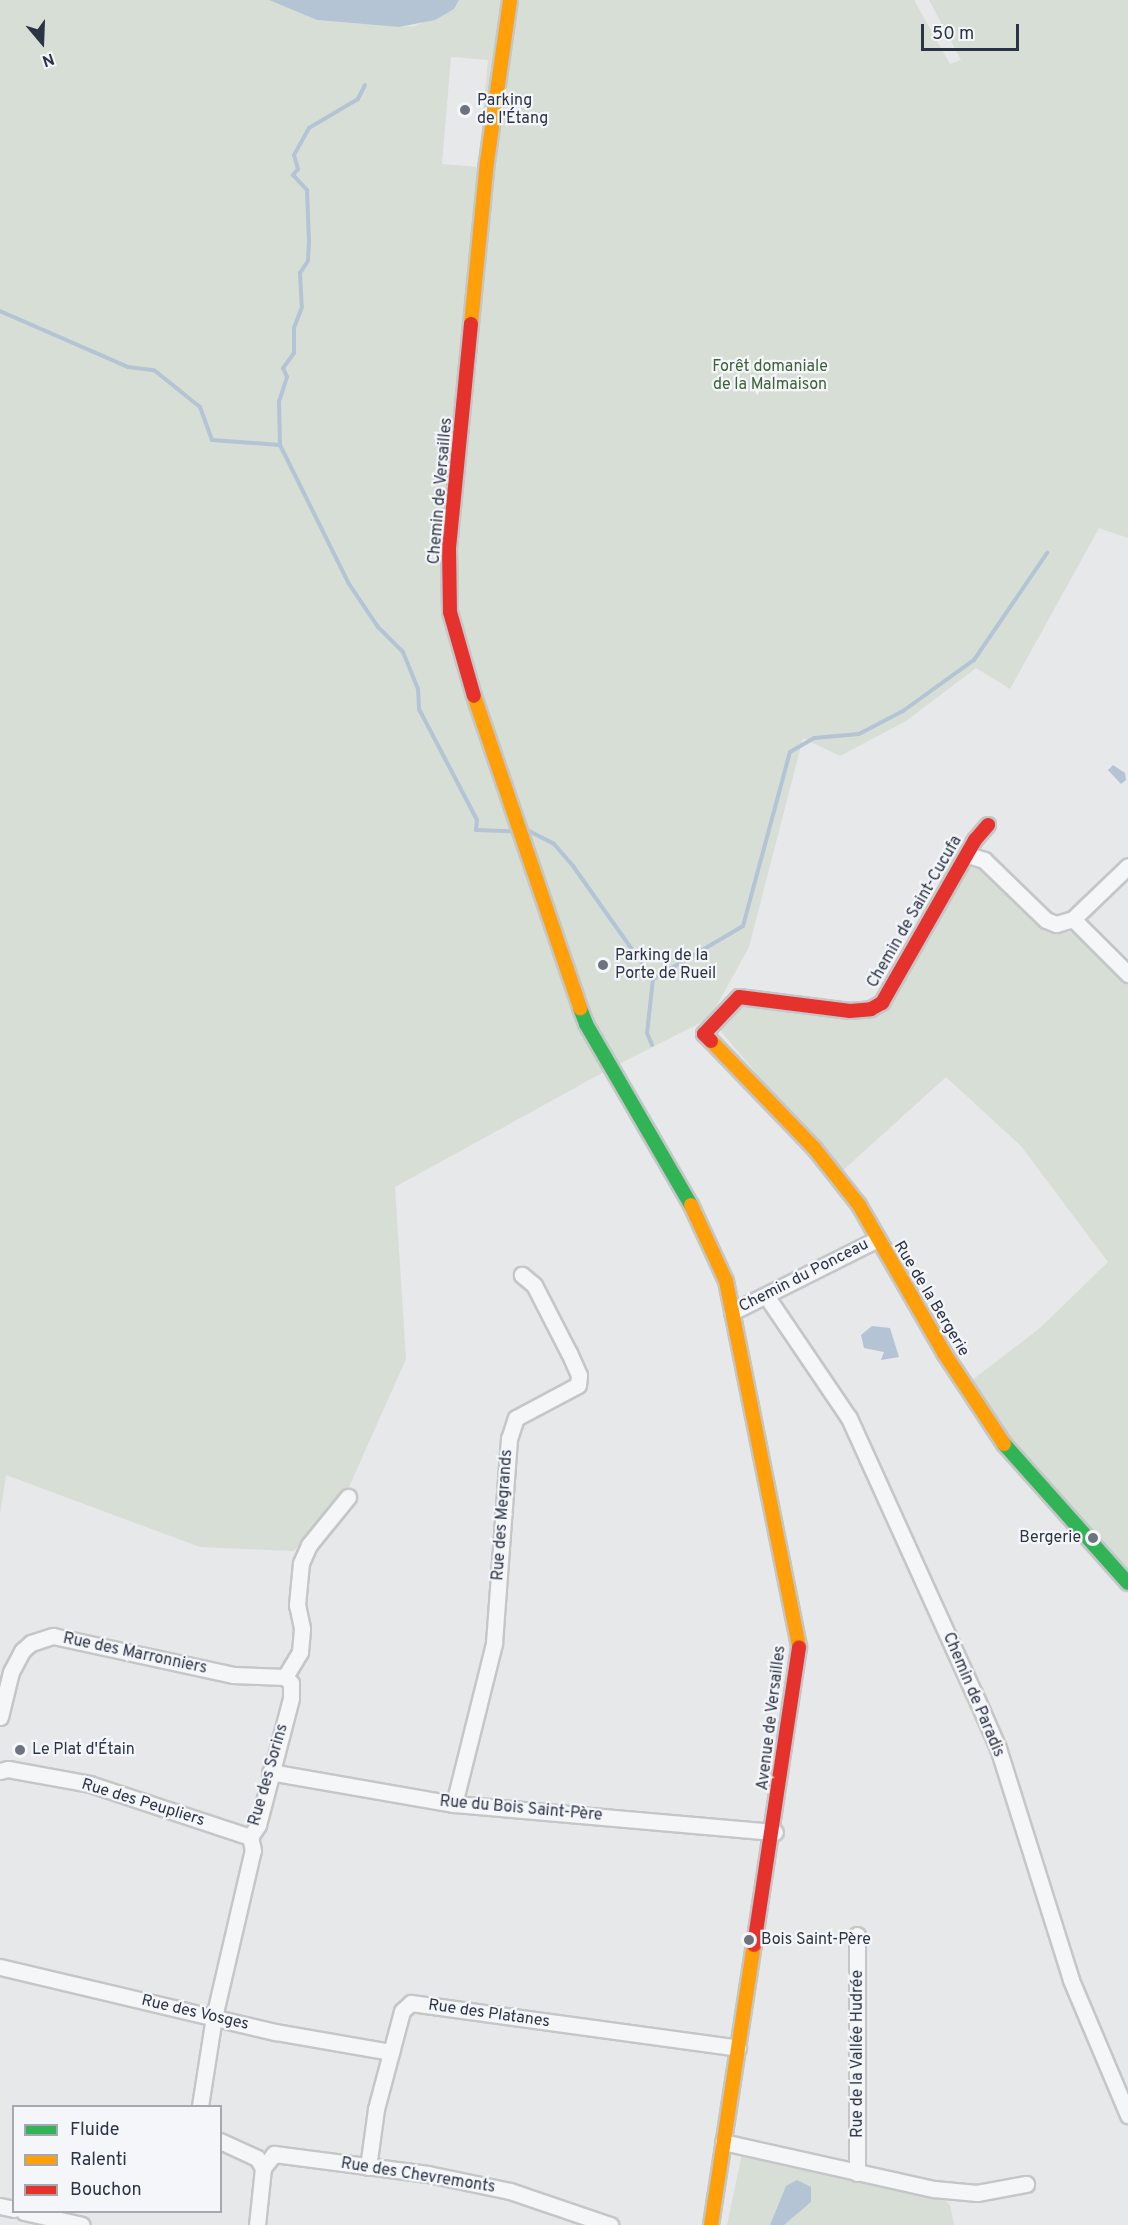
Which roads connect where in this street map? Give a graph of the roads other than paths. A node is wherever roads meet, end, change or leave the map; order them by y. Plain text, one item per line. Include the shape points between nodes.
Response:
1 (510, 0) edge
2 (988, 825) dead end
3 (968, 855) junction
4 (1128, 866) edge
5 (1073, 919) junction
6 (1128, 974) edge
7 (704, 1034) joint
8 (645, 1129) joint
9 (876, 1240) junction
10 (522, 1275) dead end
11 (767, 1297) junction
12 (732, 1312) junction
13 (348, 1497) dead end
14 (1128, 1583) edge
15 (285, 1677) junction
16 (0, 1717) edge
17 (0, 1771) edge
18 (270, 1772) junction
19 (454, 1804) junction
20 (774, 1832) junction
21 (250, 1837) junction
22 (857, 1935) dead end
23 (0, 1967) edge
24 (214, 2017) junction
25 (738, 2048) junction
26 (391, 2052) junction
27 (200, 2105) edge
28 (1128, 2115) edge
29 (222, 2142) edge
30 (723, 2142) junction
31 (368, 2167) junction
32 (263, 2168) junction
33 (857, 2173) junction
34 (1026, 2184) dead end
35 (32, 2213) edge
36 (82, 2225) edge
37 (257, 2225) edge
38 (610, 2225) edge
39 (711, 2225) edge

1 - 8 street, Chemin de Versailles via 487,162 449,548 450,612 483,726 586,1024
2 - 3 street, Chemin de Saint-Cucufa
3 - 5 street via 984,860 1046,921 1056,924
3 - 7 street, Chemin de Saint-Cucufa via 882,1003 871,1009 850,1011 739,997
4 - 5 street
5 - 6 street
7 - 9 street, Rue de la Bergerie via 814,1148 859,1204
8 - 12 street, Avenue de Versailles via 697,1215 726,1281
9 - 11 street, Chemin du Ponceau
9 - 14 street, Rue de la Bergerie via 1001,1440
10 - 19 street, Rue des Megrands via 534,1285 569,1353 579,1375 578,1385 516,1418 509,1439 494,1643
11 - 12 street, Chemin du Ponceau
11 - 28 street, Chemin de Paradis via 849,1418 974,1693 998,1748 1071,1980
12 - 20 street, Avenue de Versailles via 800,1651
13 - 15 street via 309,1545 301,1563 297,1605 302,1628 300,1652
15 - 16 street, Rue des Marronniers via 233,1675 53,1636 31,1643 22,1652 11,1672
15 - 18 street, Rue des Sorins via 291,1683 291,1698
17 - 21 street, Rue des Peupliers via 8,1769 90,1784
18 - 19 street, Rue du Bois Saint-Père
18 - 21 street, Rue des Sorins via 258,1825
19 - 20 street, Rue du Bois Saint-Père
20 - 25 street, Avenue de Versailles
21 - 24 street, Rue des Sorins via 253,1850
22 - 33 street, Rue de la Vallée Hudrée
23 - 24 street, Rue des Vosges
24 - 26 street, Rue des Vosges
24 - 27 street, Rue des Sorins
25 - 26 street, Rue des Platanes via 411,2003 402,2012
25 - 30 street, Avenue de Versailles
26 - 31 street, Rue des Platanes via 375,2109
29 - 32 street via 258,2157
30 - 33 street
30 - 39 street, Avenue de Versailles
31 - 32 street, Rue des Chevremonts via 274,2154
31 - 38 street, Rue des Chevremonts via 510,2192
32 - 37 street
33 - 34 street via 977,2193
35 - 36 street

